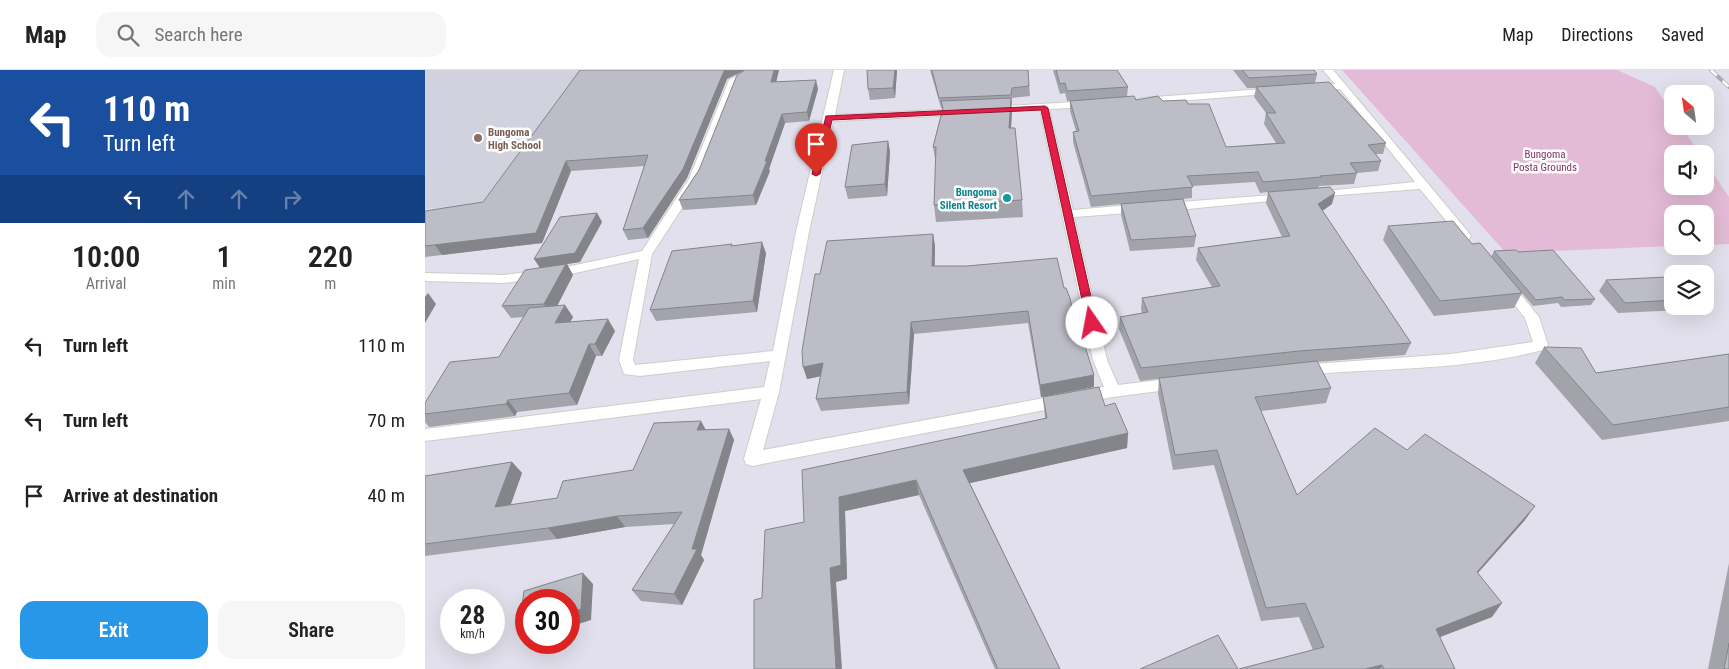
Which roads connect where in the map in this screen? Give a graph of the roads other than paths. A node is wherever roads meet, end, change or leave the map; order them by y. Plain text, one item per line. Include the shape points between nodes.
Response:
1 (755, 70) edge
2 (839, 70) edge
3 (1328, 70) edge
4 (1342, 86) junction
5 (1322, 88) edge
6 (1283, 90) edge
7 (1134, 101) edge
8 (1104, 104) edge
9 (1045, 108) junction
10 (829, 118) junction
11 (1423, 185) junction
12 (1068, 214) junction
13 (1470, 242) edge
14 (646, 254) junction
15 (1494, 270) edge
16 (425, 277) edge
17 (779, 355) junction
18 (1290, 372) edge
19 (1192, 382) edge
20 (1113, 390) junction
21 (771, 392) junction
22 (425, 435) edge

1 - 14 street via 734,80 695,179
2 - 10 street
3 - 4 street
4 - 5 street
4 - 11 street
6 - 7 street
8 - 9 street
9 - 10 street
9 - 12 street
10 - 17 street
11 - 12 street
11 - 13 street
12 - 20 street via 1100,360
14 - 16 street via 566,271 504,279
14 - 17 street via 626,360 629,370
15 - 18 street via 1532,317 1541,345 1422,362
17 - 21 street
19 - 20 street
20 - 21 street via 752,459
21 - 22 street

